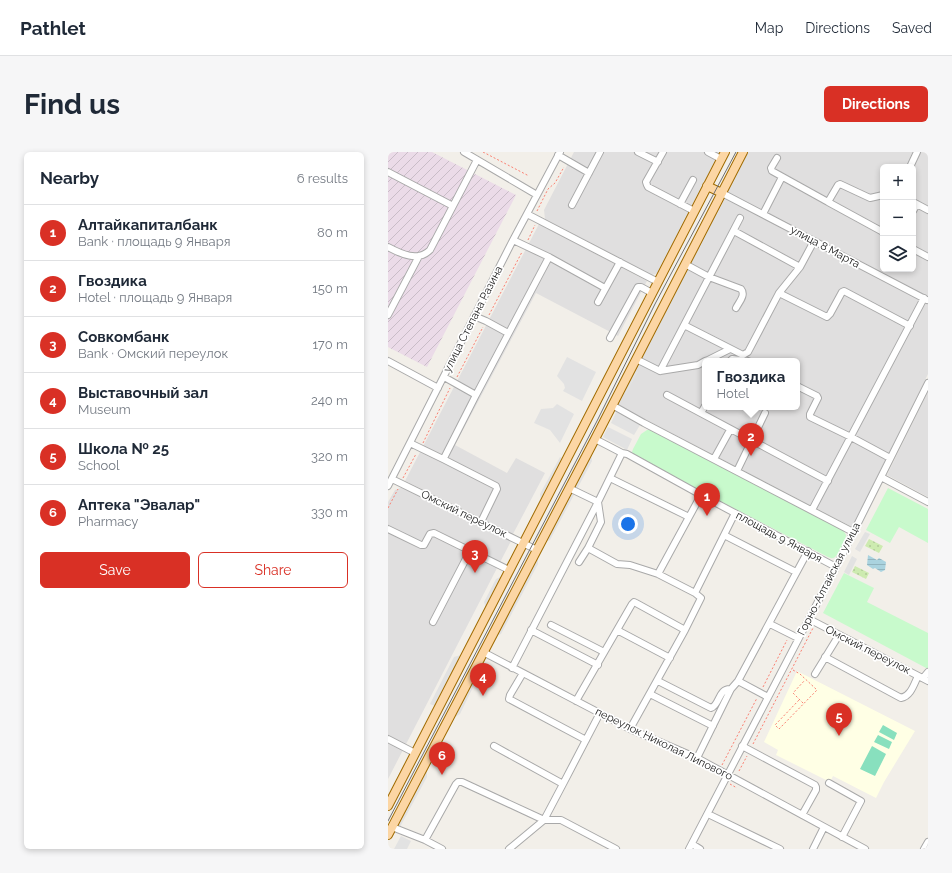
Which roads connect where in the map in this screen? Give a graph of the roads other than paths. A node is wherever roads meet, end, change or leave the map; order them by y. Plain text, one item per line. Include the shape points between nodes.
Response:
1 (464, 152) edge
2 (600, 152) edge
3 (638, 152) edge
4 (663, 152) edge
5 (708, 152) edge
6 (743, 152) edge
7 (917, 152) edge
8 (559, 153) edge
9 (475, 156) edge
10 (723, 156) edge
11 (777, 158) dead end
12 (658, 162) junction
13 (911, 164) edge
14 (388, 172) edge
15 (589, 173) junction
16 (782, 176) junction
17 (693, 180) dead end
18 (707, 186) junction
19 (722, 193) junction
20 (537, 195) junction
21 (880, 196) edge
22 (828, 202) junction
23 (680, 204) junction
24 (916, 204) edge
25 (572, 205) dead end
26 (453, 206) junction
27 (928, 210) edge
28 (694, 211) junction
29 (527, 214) junction
30 (763, 214) junction
31 (740, 218) dead end
32 (880, 230) edge
33 (734, 231) junction
34 (513, 240) junction
35 (814, 241) junction
36 (388, 247) edge
37 (916, 251) edge
38 (419, 256) junction
39 (549, 257) junction
40 (928, 257) edge
41 (620, 262) junction
42 (685, 264) junction
43 (800, 267) junction
44 (709, 276) junction
45 (658, 282) junction
46 (605, 288) junction
47 (652, 292) junction
48 (779, 293) junction
49 (926, 299) edge
50 (598, 302) dead end
51 (736, 308) dead end
52 (388, 315) edge
53 (474, 316) junction
54 (684, 325) junction
55 (910, 326) junction
56 (508, 333) junction
57 (610, 338) dead end
58 (730, 349) junction
59 (711, 358) edge
60 (636, 359) junction
61 (388, 361) edge
62 (702, 363) edge
63 (660, 371) junction
64 (444, 377) junction
65 (928, 383) edge
66 (438, 388) junction
67 (800, 388) edge
68 (476, 395) junction
69 (667, 395) dead end
70 (612, 405) junction
71 (703, 410) edge
72 (701, 414) junction
73 (765, 414) dead end
74 (730, 430) junction
75 (851, 437) junction
76 (595, 439) junction
77 (752, 441) junction
78 (410, 443) junction
79 (622, 453) junction
80 (890, 458) junction
81 (714, 459) junction
82 (445, 460) junction
83 (737, 471) junction
84 (881, 477) junction
85 (610, 478) junction
86 (392, 479) junction
87 (828, 482) junction
88 (388, 486) edge
89 (570, 488) junction
90 (701, 495) junction
91 (598, 502) junction
92 (928, 502) edge
93 (812, 510) junction
94 (735, 513) junction
95 (689, 517) junction
96 (481, 522) junction
97 (388, 529) edge
98 (854, 532) junction
99 (724, 535) junction
100 (523, 543) junction
101 (588, 548) junction
102 (537, 550) junction
103 (470, 551) junction
104 (808, 552) junction
105 (579, 562) dead end
106 (836, 567) junction
107 (509, 570) junction
108 (796, 572) junction
109 (658, 574) junction
110 (695, 593) junction
111 (809, 619) junction
112 (433, 622) dead end
113 (770, 624) junction
114 (551, 625) dead end
115 (531, 630) junction
116 (617, 630) junction
117 (686, 630) junction
118 (839, 635) junction
119 (798, 638) junction
120 (470, 647) junction
121 (483, 652) junction
122 (604, 652) junction
123 (825, 657) junction
124 (670, 658) junction
125 (598, 664) junction
126 (512, 668) junction
127 (928, 672) edge
128 (523, 673) junction
129 (815, 674) dead end
130 (923, 678) edge
131 (658, 681) junction
132 (738, 681) junction
133 (731, 689) junction
134 (650, 694) junction
135 (768, 697) junction
136 (576, 701) junction
137 (600, 714) junction
138 (712, 726) junction
139 (630, 729) junction
140 (388, 739) edge
141 (586, 740) junction
142 (494, 746) dead end
143 (742, 746) junction
144 (415, 753) junction
145 (696, 758) junction
146 (728, 774) junction
147 (829, 783) dead end
148 (563, 784) junction
149 (388, 806) edge
150 (708, 814) junction
151 (802, 815) junction
152 (544, 820) junction
153 (392, 827) junction
154 (824, 827) junction
155 (388, 835) edge
156 (842, 837) junction
157 (425, 840) junction
158 (928, 842) edge
159 (690, 847) edge
160 (442, 849) edge
161 (511, 849) edge
162 (616, 849) edge
163 (700, 849) edge
164 (780, 849) edge
165 (813, 849) edge
166 (865, 849) edge
167 (924, 849) edge

1 - 9 street
2 - 15 street
3 - 12 street
4 - 12 street
5 - 10 street
6 - 19 main road
7 - 13 street
8 - 15 street
8 - 20 street, улица Степана Разина
9 - 20 street
9 - 26 street
10 - 18 main road
11 - 16 street via 771,170
12 - 23 street via 646,182 648,187
14 - 26 street
15 - 25 street
16 - 22 street
16 - 30 street
17 - 23 street
18 - 19 main road
18 - 28 main road
19 - 30 street, улица 8 Марта
19 - 42 main road
20 - 29 street, улица Степана Разина
21 - 22 street via 870,198 840,184
22 - 32 street
23 - 28 street
24 - 27 street
26 - 38 street via 430,250
28 - 45 main road
29 - 34 street, улица Степана Разина
29 - 41 street
30 - 35 street, улица 8 Марта
31 - 33 street
33 - 43 street
33 - 44 street
34 - 39 street
34 - 53 street, улица Степана Разина
35 - 43 street
35 - 49 street, улица 8 Марта
36 - 38 street via 402,254
37 - 40 street
38 - 52 street
39 - 46 street
39 - 56 street
41 - 45 street
41 - 46 street
42 - 44 street
42 - 60 main road
43 - 48 street
44 - 51 street via 741,288 743,295
44 - 54 street
45 - 47 main road
46 - 50 street
47 - 57 street via 638,287
47 - 100 main road
48 - 55 street via 827,317 844,291
48 - 58 street via 748,352 743,355
49 - 55 street
53 - 56 street
53 - 64 street, улица Степана Разина
54 - 58 street
54 - 63 street
55 - 75 street
56 - 68 street
58 - 59 street
60 - 63 street
60 - 70 main road
61 - 66 street
62 - 63 street
64 - 66 street, улица Степана Разина
64 - 68 street
65 - 80 street, Горно-Алтайская улица
66 - 78 street, улица Степана Разина
67 - 75 street via 818,398 810,417
68 - 82 street via 444,456
69 - 72 street
70 - 76 main road
70 - 81 street
71 - 72 street
72 - 74 street
73 - 77 street
74 - 77 street
74 - 81 street
75 - 80 street
75 - 87 street
76 - 79 street, площадь 9 Января
76 - 89 main road
77 - 83 street
77 - 87 street
78 - 82 street
78 - 86 street, улица Степана Разина
79 - 85 street
79 - 90 street, площадь 9 Января
80 - 84 street, Горно-Алтайская улица
81 - 83 street
82 - 96 street via 498,489
83 - 93 street
84 - 92 street
84 - 98 street, Горно-Алтайская улица
85 - 91 street
85 - 95 street
86 - 88 street, улица Степана Разина
86 - 96 street, Омский переулок
87 - 93 street
89 - 91 street
89 - 102 main road
90 - 94 street, площадь 9 Января
90 - 95 street
91 - 101 street via 601,522
91 - 115 street
93 - 98 street
94 - 99 street
94 - 104 street, площадь 9 Января
95 - 109 street
96 - 100 street, Омский переулок
97 - 103 street via 420,545 424,545 430,534 434,533
98 - 106 street, Горно-Алтайская улица
99 - 108 street
99 - 110 street
100 - 102 street, Омский переулок
100 - 107 main road
101 - 105 street
101 - 109 street via 617,564 630,564
102 - 121 main road
103 - 107 street
103 - 112 street
104 - 106 street, площадь 9 Января
104 - 108 street
106 - 111 street, Горно-Алтайская улица
107 - 120 main road
108 - 113 street
109 - 110 street
110 - 117 street via 701,598
111 - 118 street, Омский переулок
111 - 119 street, Горно-Алтайская улица
113 - 119 street
113 - 132 street
114 - 122 street
115 - 125 street
115 - 126 street
116 - 117 street via 634,602
116 - 122 street
116 - 124 street
117 - 124 street
118 - 123 street
118 - 130 street, Омский переулок
119 - 135 street, Горно-Алтайская улица
120 - 121 main road
120 - 144 main road
121 - 126 street, переулок Николая Липового
121 - 153 main road
122 - 125 street
123 - 129 street
123 - 130 street via 901,698
124 - 131 street
125 - 136 street
126 - 128 street, переулок Николая Липового
127 - 130 street
128 - 136 street, переулок Николая Липового
128 - 141 street via 509,699
131 - 133 street via 711,708 715,706 723,691
131 - 134 street
132 - 133 street
132 - 135 street
133 - 138 street
134 - 138 street
134 - 139 street
135 - 143 street, Горно-Алтайская улица
136 - 137 street, переулок Николая Липового
137 - 139 street, переулок Николая Липового
137 - 141 street
138 - 145 street
139 - 145 street, переулок Николая Липового
140 - 144 street
141 - 148 street
142 - 148 street
143 - 146 street, Горно-Алтайская улица
143 - 151 street via 815,785 816,790
144 - 149 main road
145 - 146 street, переулок Николая Липового
146 - 150 street, Горно-Алтайская улица
146 - 151 street, переулок Николая Липового
147 - 156 street via 861,801
148 - 152 street
150 - 159 street, Горно-Алтайская улица
150 - 164 street
151 - 154 street, переулок Николая Липового
152 - 157 street via 458,782
152 - 161 street
152 - 162 street via 561,820
153 - 155 main road
153 - 157 street
154 - 156 street, переулок Николая Липового
154 - 165 street
156 - 166 street, переулок Николая Липового
157 - 160 street
158 - 167 street
159 - 163 street

